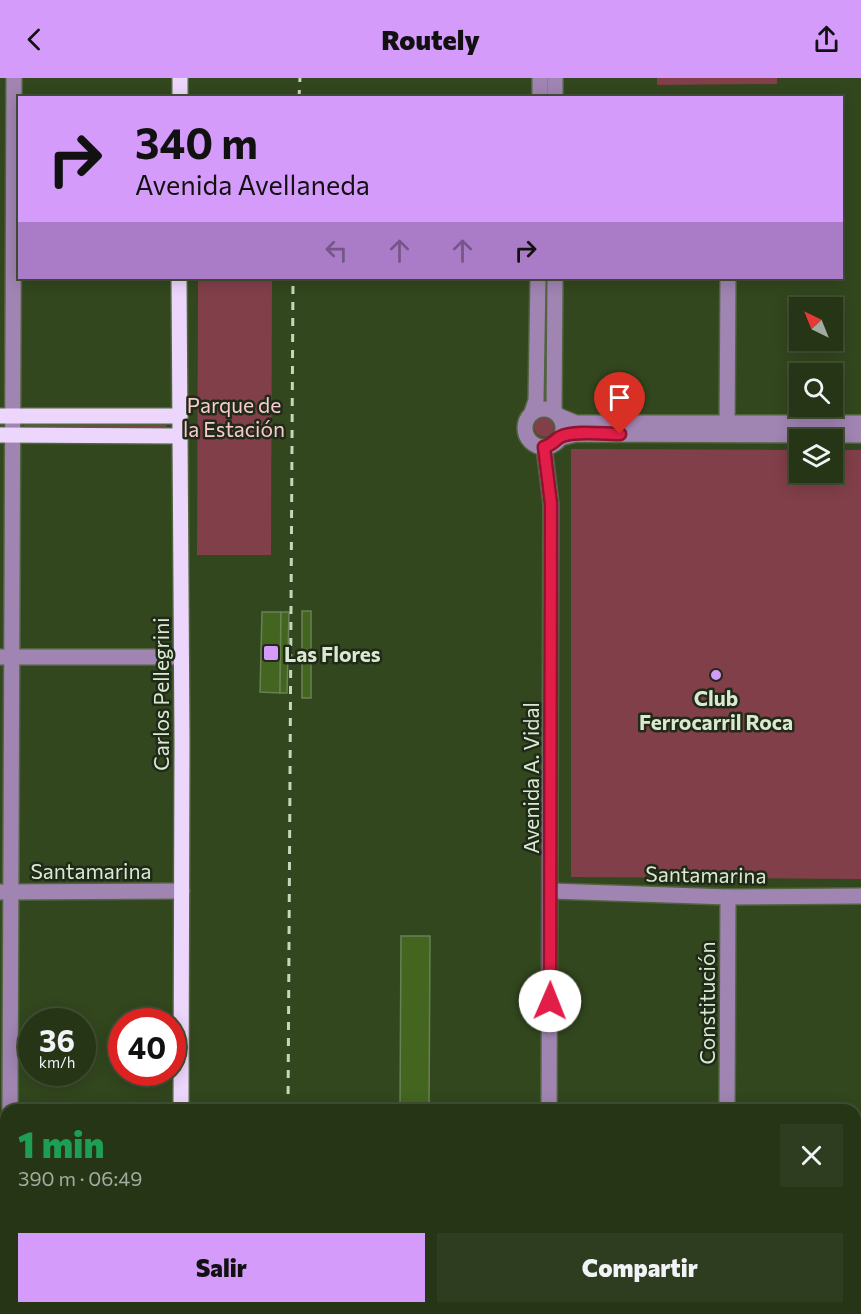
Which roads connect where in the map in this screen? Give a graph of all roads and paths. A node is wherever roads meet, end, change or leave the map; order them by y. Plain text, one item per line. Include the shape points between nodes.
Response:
1 (14, 78) edge
2 (180, 78) edge
3 (540, 78) edge
4 (555, 78) edge
5 (180, 96) edge
6 (540, 96) edge
7 (555, 96) edge
8 (11, 190) edge
9 (179, 279) edge
10 (538, 279) edge
11 (555, 279) edge
12 (728, 279) edge
13 (532, 412) junction
14 (556, 414) junction
15 (6, 416) edge
16 (180, 416) junction
17 (861, 423) edge
18 (727, 429) junction
19 (6, 435) edge
20 (861, 435) edge
21 (180, 436) junction
22 (560, 438) junction
23 (544, 447) junction
24 (6, 657) edge
25 (181, 657) junction
26 (182, 891) junction
27 (551, 891) junction
28 (5, 892) edge
29 (861, 896) edge
30 (728, 897) junction
31 (10, 1104) edge
32 (181, 1104) edge
33 (549, 1104) edge
34 (727, 1104) edge

1 - 8 street
2 - 5 main road
3 - 6 street
4 - 7 street
8 - 15 street
9 - 16 main road, Carlos Pellegrini
10 - 13 street via 536,400
11 - 14 street
12 - 18 street
13 - 14 street via 543,409
13 - 23 street via 525,422 525,434 532,443
14 - 18 street via 576,423
14 - 22 street via 563,427
15 - 16 main road
15 - 19 street
16 - 21 main road, Carlos Pellegrini
17 - 18 street
18 - 20 street
18 - 22 street via 577,434
19 - 21 main road
19 - 24 street
21 - 25 main road, Carlos Pellegrini
22 - 23 street
23 - 27 street, Avenida A. Vidal via 551,504
24 - 25 street
24 - 28 street
25 - 26 main road, Carlos Pellegrini
26 - 28 street, Santamarina
26 - 32 main road, Carlos Pellegrini
27 - 30 street, Santamarina
27 - 33 street, Avenida A. Vidal
28 - 31 street
29 - 30 street, Santamarina
30 - 34 street, Constitución

